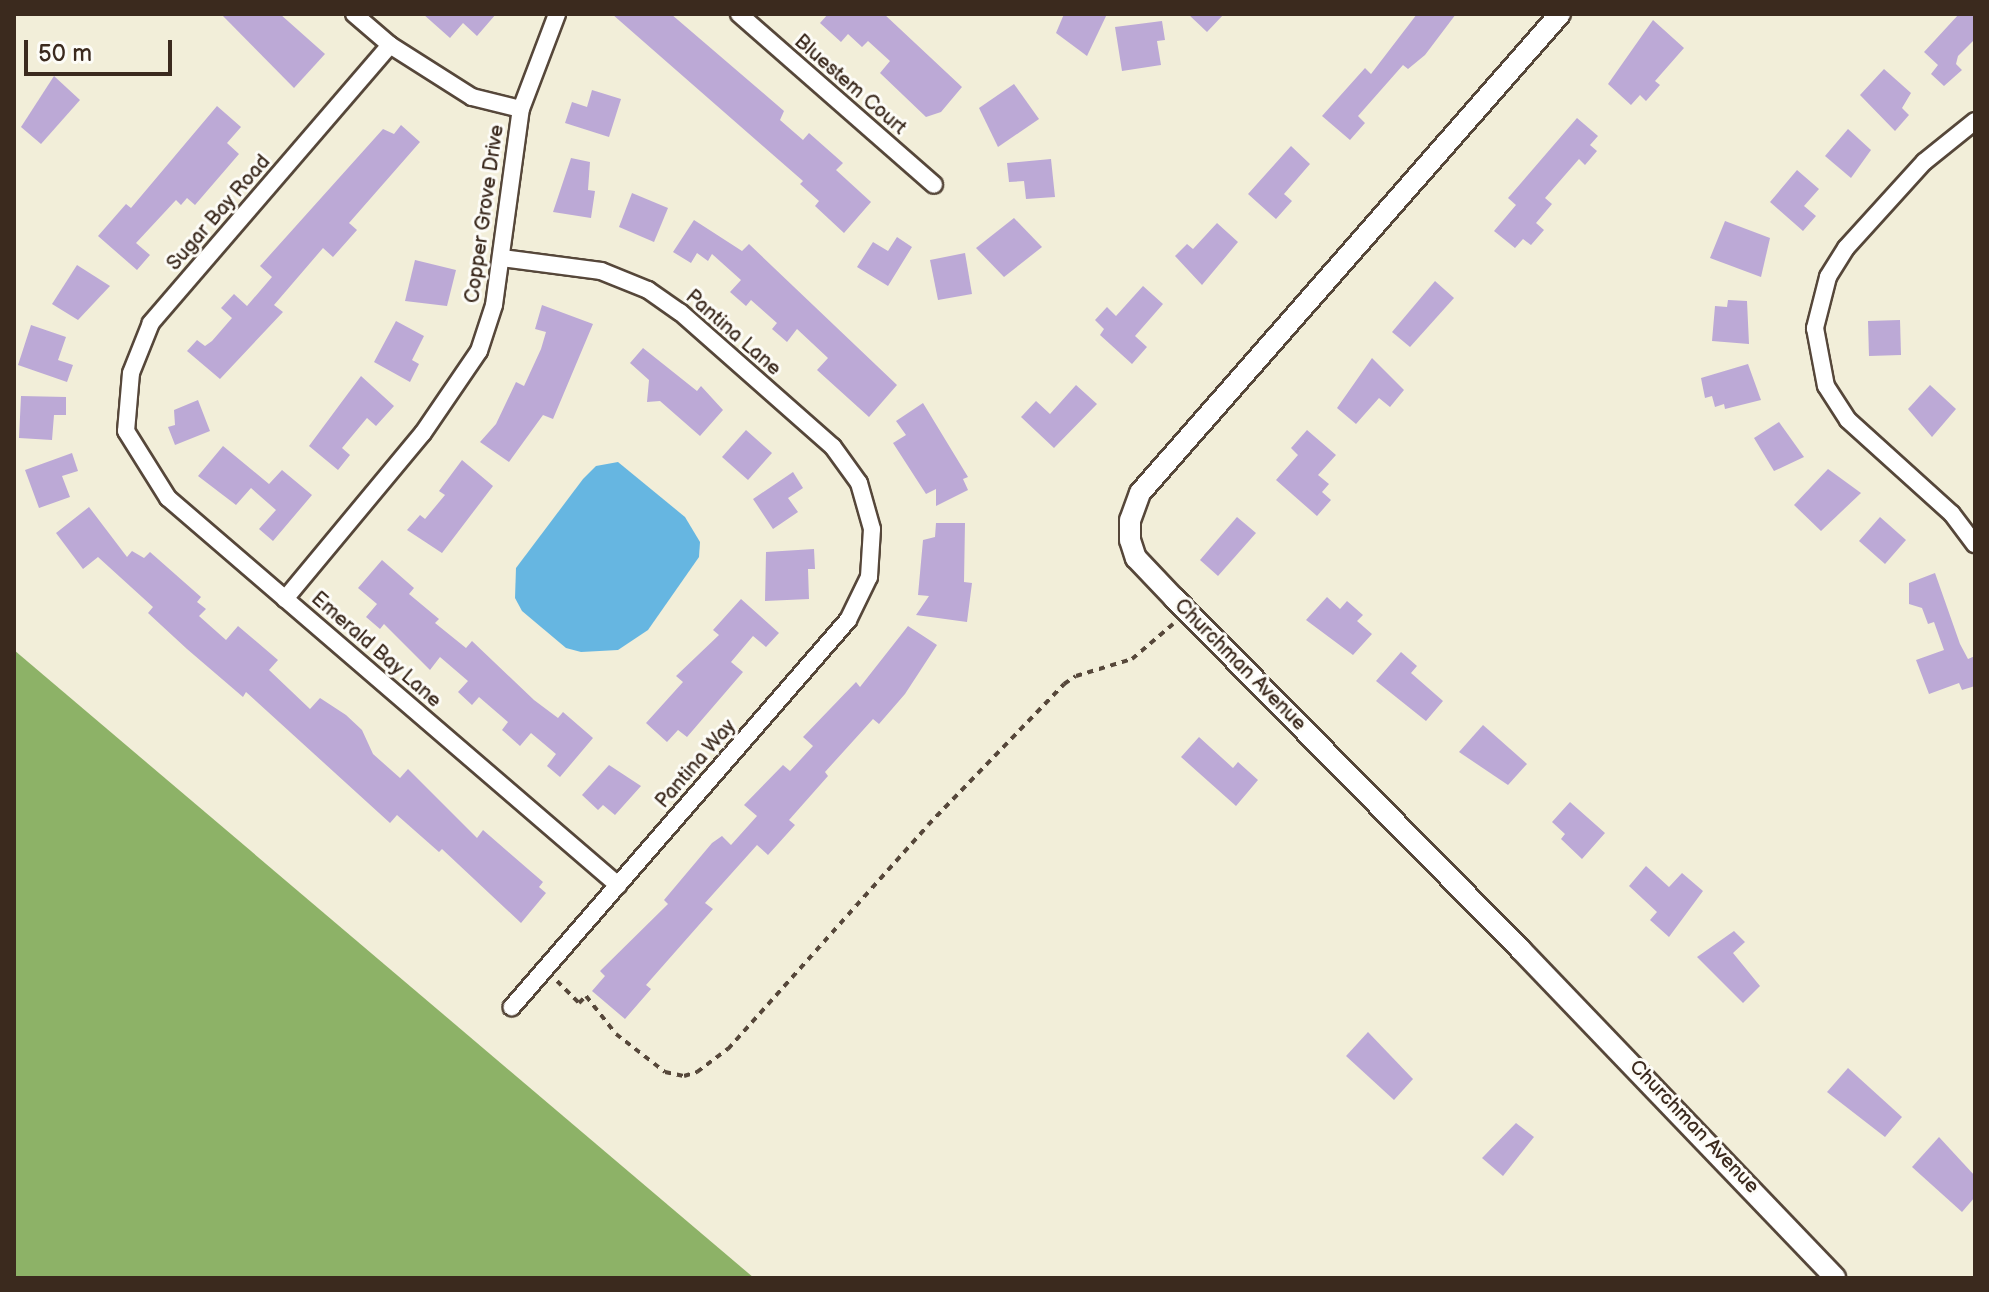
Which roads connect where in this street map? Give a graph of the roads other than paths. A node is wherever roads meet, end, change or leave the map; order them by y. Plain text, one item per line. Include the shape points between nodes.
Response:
1 (354, 14) edge
2 (557, 14) edge
3 (739, 14) edge
4 (1560, 14) edge
5 (390, 45) junction
6 (521, 109) junction
7 (1975, 121) edge
8 (934, 185) dead end
9 (502, 258) junction
10 (126, 431) joint
11 (872, 529) joint
12 (1975, 544) edge
13 (285, 599) junction
14 (618, 885) junction
15 (512, 1007) dead end
16 (1835, 1278) edge

1 - 5 street
2 - 6 street, Copper Grove Drive
3 - 8 street, Bluestem Court
4 - 16 street, Churchman Avenue via 1140,493 1129,529 1136,558 1799,1235
5 - 6 street via 472,97
5 - 10 street, Sugar Bay Road via 151,323 131,373
6 - 9 street, Copper Grove Drive
7 - 12 street via 1924,162 1846,248 1820,300 1816,347 1826,386 1848,420 1952,514
9 - 11 street, Pantina Lane via 601,271 648,290 680,312 833,447 859,483
9 - 13 street, Copper Grove Drive via 479,351 423,433
10 - 13 street, Emerald Bay Lane via 168,498
11 - 14 street, Pantina Way via 869,577 848,620
13 - 14 street, Emerald Bay Lane
14 - 15 street, Pantina Way

